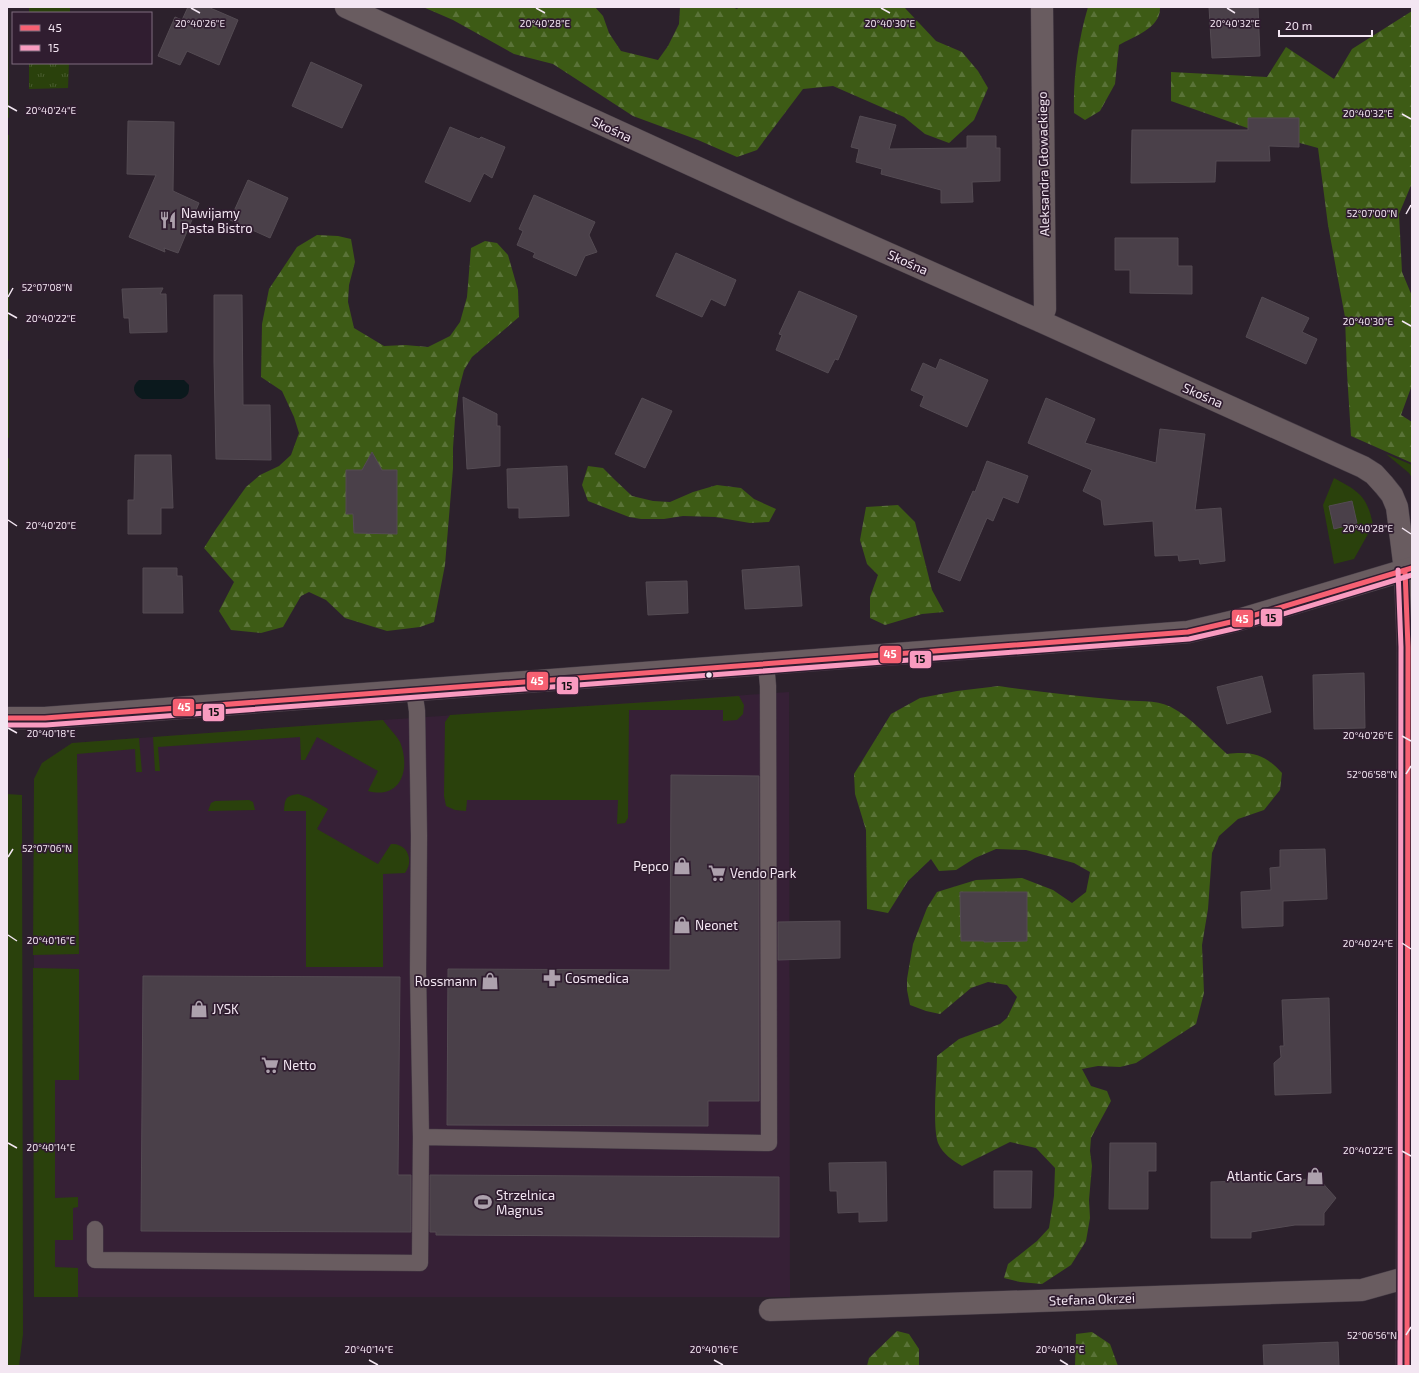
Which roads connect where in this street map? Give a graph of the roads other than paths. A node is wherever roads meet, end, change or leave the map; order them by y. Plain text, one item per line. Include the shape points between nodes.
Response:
1 (346, 7) edge
2 (1042, 7) edge
3 (1040, 320) junction
4 (1409, 569) edge
5 (766, 663) junction
6 (414, 690) junction
7 (7, 718) edge
8 (421, 1137) junction
9 (95, 1229) dead end
10 (1410, 1277) edge
11 (770, 1310) dead end
12 (1407, 1366) edge

1 - 3 street, Skośna via 790,210
2 - 3 street, Aleksandra Głowackiego via 1045,309
3 - 4 street, Skośna via 1346,458 1374,474 1392,495 1397,507
4 - 5 street via 1235,621 1188,632
4 - 10 street, Skośna
5 - 6 street
5 - 8 lane via 769,1143
6 - 7 street via 45,718
6 - 8 lane via 417,711 419,836
8 - 9 lane via 420,1263 95,1260
10 - 11 street, Stefana Okrzei via 1362,1290
10 - 12 street, Skośna

